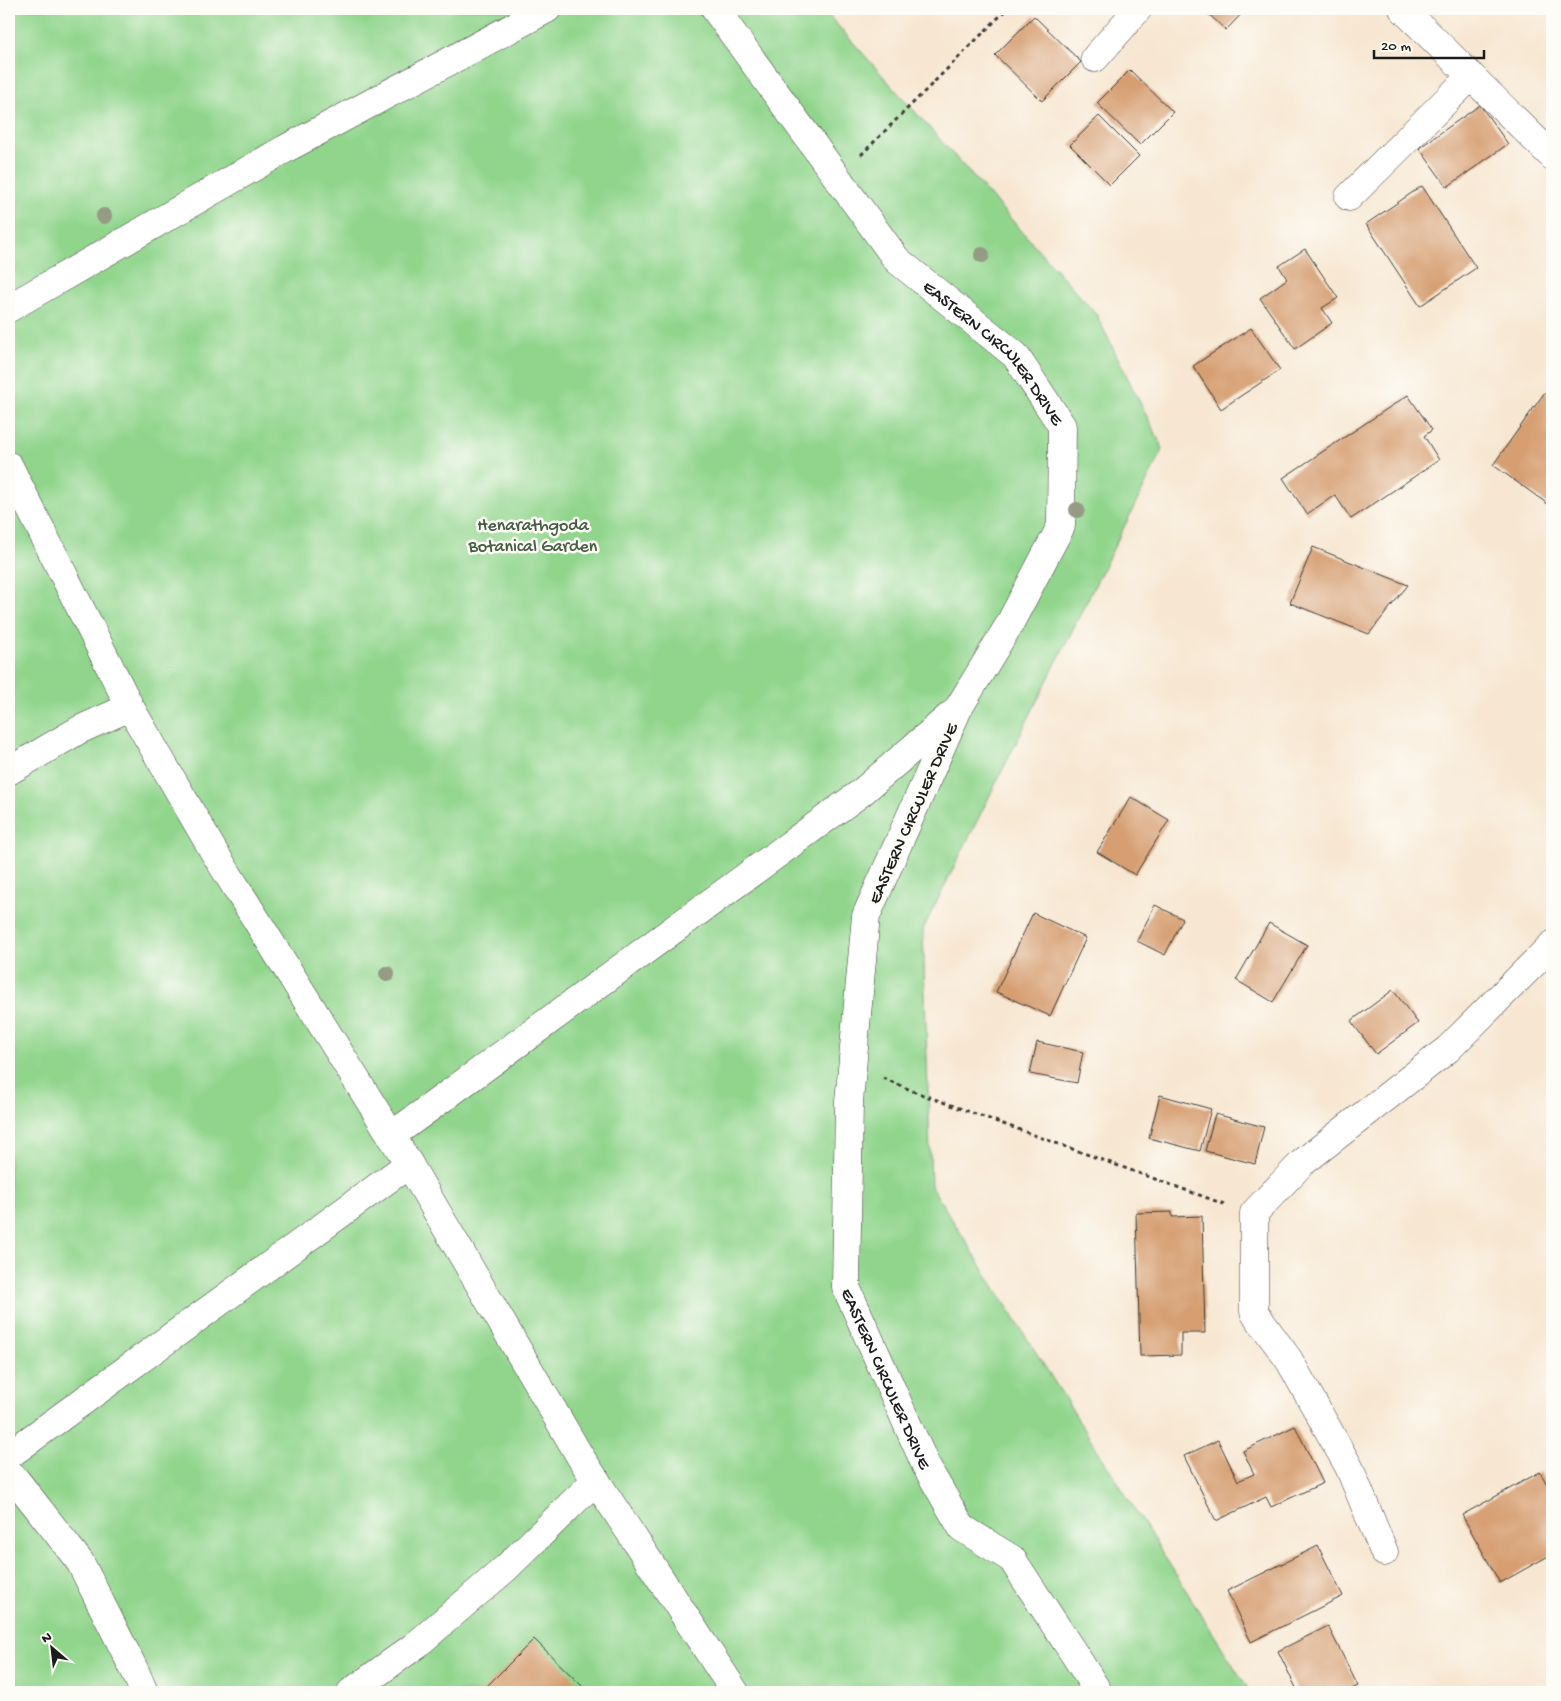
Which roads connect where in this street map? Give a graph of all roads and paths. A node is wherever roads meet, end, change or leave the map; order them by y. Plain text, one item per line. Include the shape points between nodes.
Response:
1 (547, 9) edge
2 (715, 9) edge
3 (1007, 9) edge
4 (1138, 9) edge
5 (1403, 9) edge
6 (1095, 58) dead end
7 (1471, 76) junction
8 (1552, 156) edge
9 (838, 178) junction
10 (1349, 197) dead end
11 (9, 308) edge
12 (9, 466) edge
13 (130, 707) junction
14 (958, 709) junction
15 (9, 771) edge
16 (1552, 945) edge
17 (874, 1074) dead end
18 (391, 1136) junction
19 (409, 1164) junction
20 (1254, 1213) junction
21 (9, 1455) edge
22 (9, 1474) edge
23 (596, 1480) junction
24 (1384, 1552) dead end
25 (144, 1692) edge
26 (350, 1692) edge
27 (735, 1692) edge
28 (1098, 1692) edge

1 - 11 street via 285,149
2 - 9 street, EASTERN CIRCULER DRIVE
3 - 9 path
4 - 6 street
5 - 7 street
7 - 8 street
7 - 10 street
9 - 14 street, EASTERN CIRCULER DRIVE via 898,260 1015,355 1062,426 1062,526 1009,625
12 - 13 street
13 - 15 street via 79,730
13 - 18 street via 214,852
14 - 18 street via 862,792
14 - 28 street, EASTERN CIRCULER DRIVE via 866,916 849,1102 846,1287 926,1466 962,1528 1012,1558
16 - 20 street via 1448,1049 1302,1163
17 - 20 path via 915,1092
18 - 19 street
19 - 21 street
19 - 23 street
20 - 24 street via 1254,1312 1289,1360 1349,1467
22 - 25 street via 80,1562
23 - 26 street via 506,1568 416,1645
23 - 27 street

